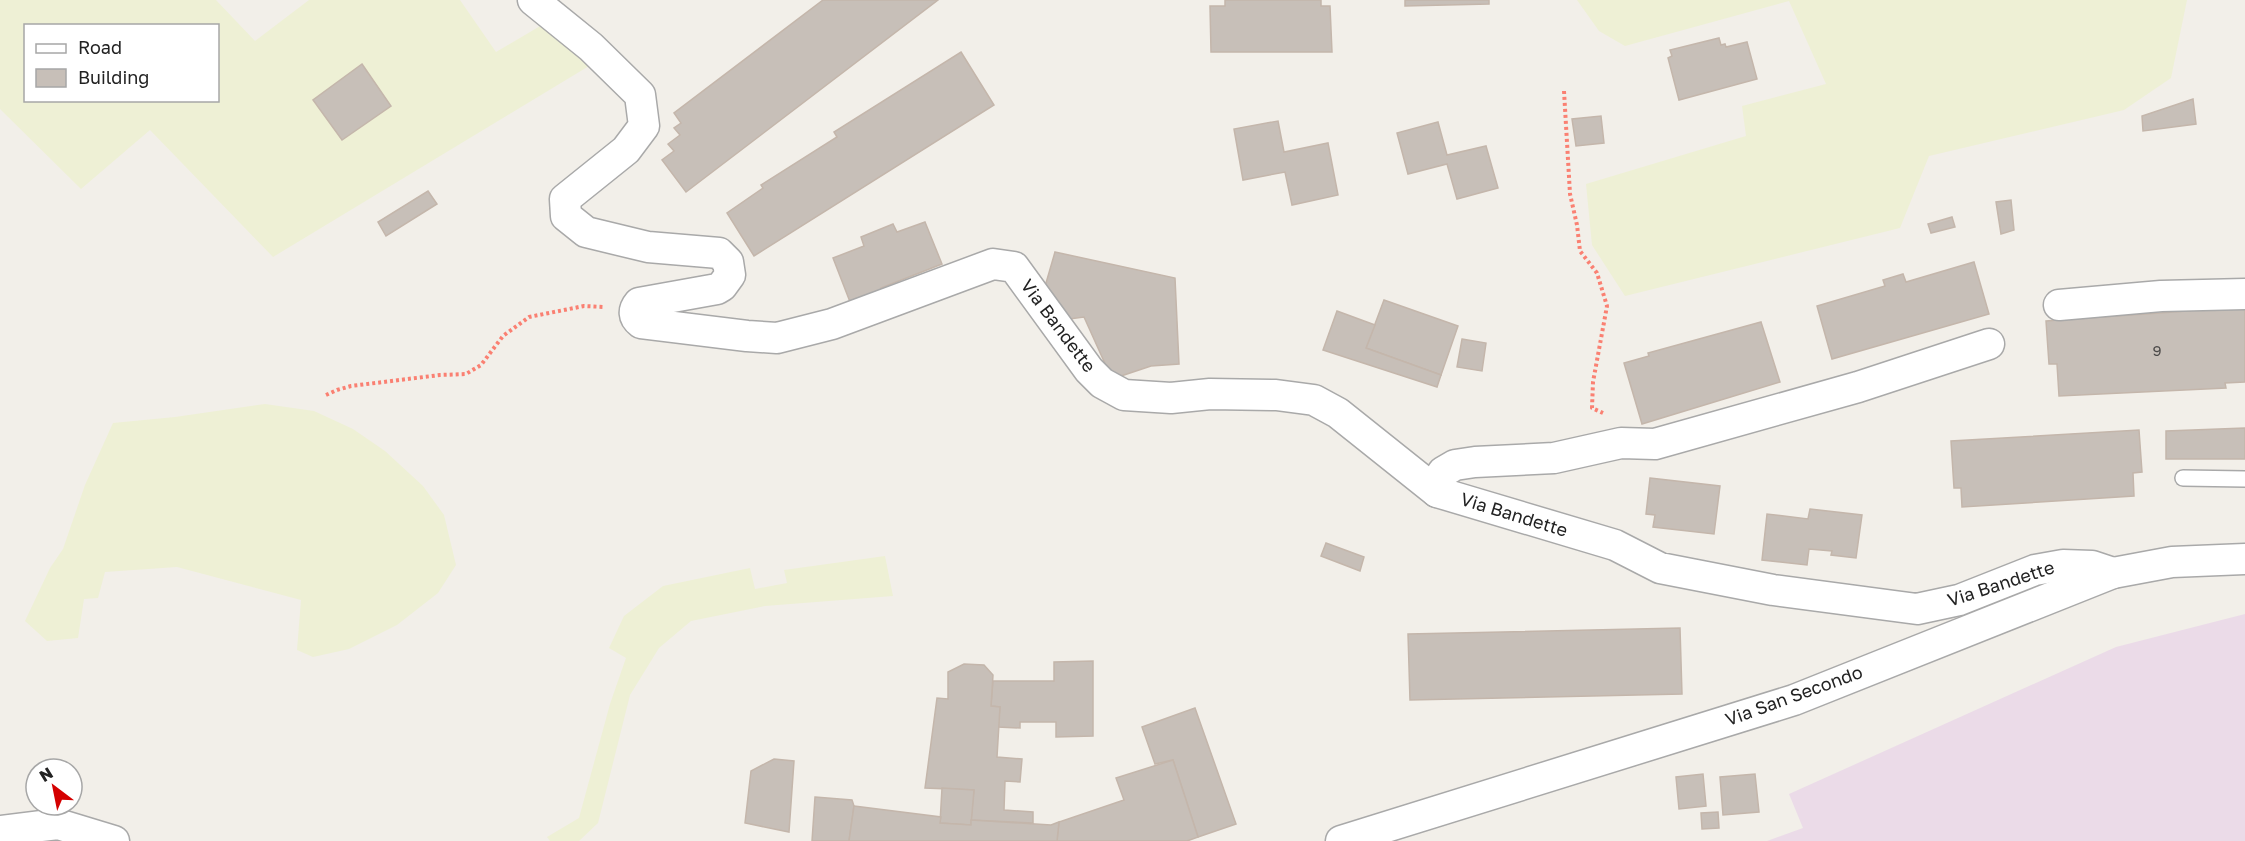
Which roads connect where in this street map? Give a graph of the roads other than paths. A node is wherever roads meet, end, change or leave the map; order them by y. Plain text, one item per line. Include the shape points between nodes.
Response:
1 (533, 0) edge
2 (2245, 294) edge
3 (2059, 305) dead end
4 (1989, 344) dead end
5 (2183, 478) dead end
6 (2245, 479) edge
7 (1437, 492) junction
8 (2245, 559) edge
9 (2113, 573) junction
10 (0, 831) edge
11 (114, 841) edge
12 (1341, 841) edge

1 - 7 street, Via Bandette via 591,47 639,95 644,126 626,150 565,199 566,216 586,232 648,247 712,251 728,262 727,281 717,289 642,301 634,309 635,317 645,324 777,338 832,324 993,264 1014,267 1089,370 1102,383 1124,395 1265,395 1314,400 1338,413
2 - 3 street
4 - 7 street via 1858,387 1654,444 1621,442 1554,458 1455,465 1443,472 1437,481
5 - 6 lane
7 - 9 street, Via Bandette via 1615,545 1660,568 1773,590 1917,609 1959,600 2035,570 2063,565 2092,566
8 - 9 street, Via San Secondo via 2172,562
9 - 12 street, Via San Secondo via 1794,700
10 - 11 street via 58,824

